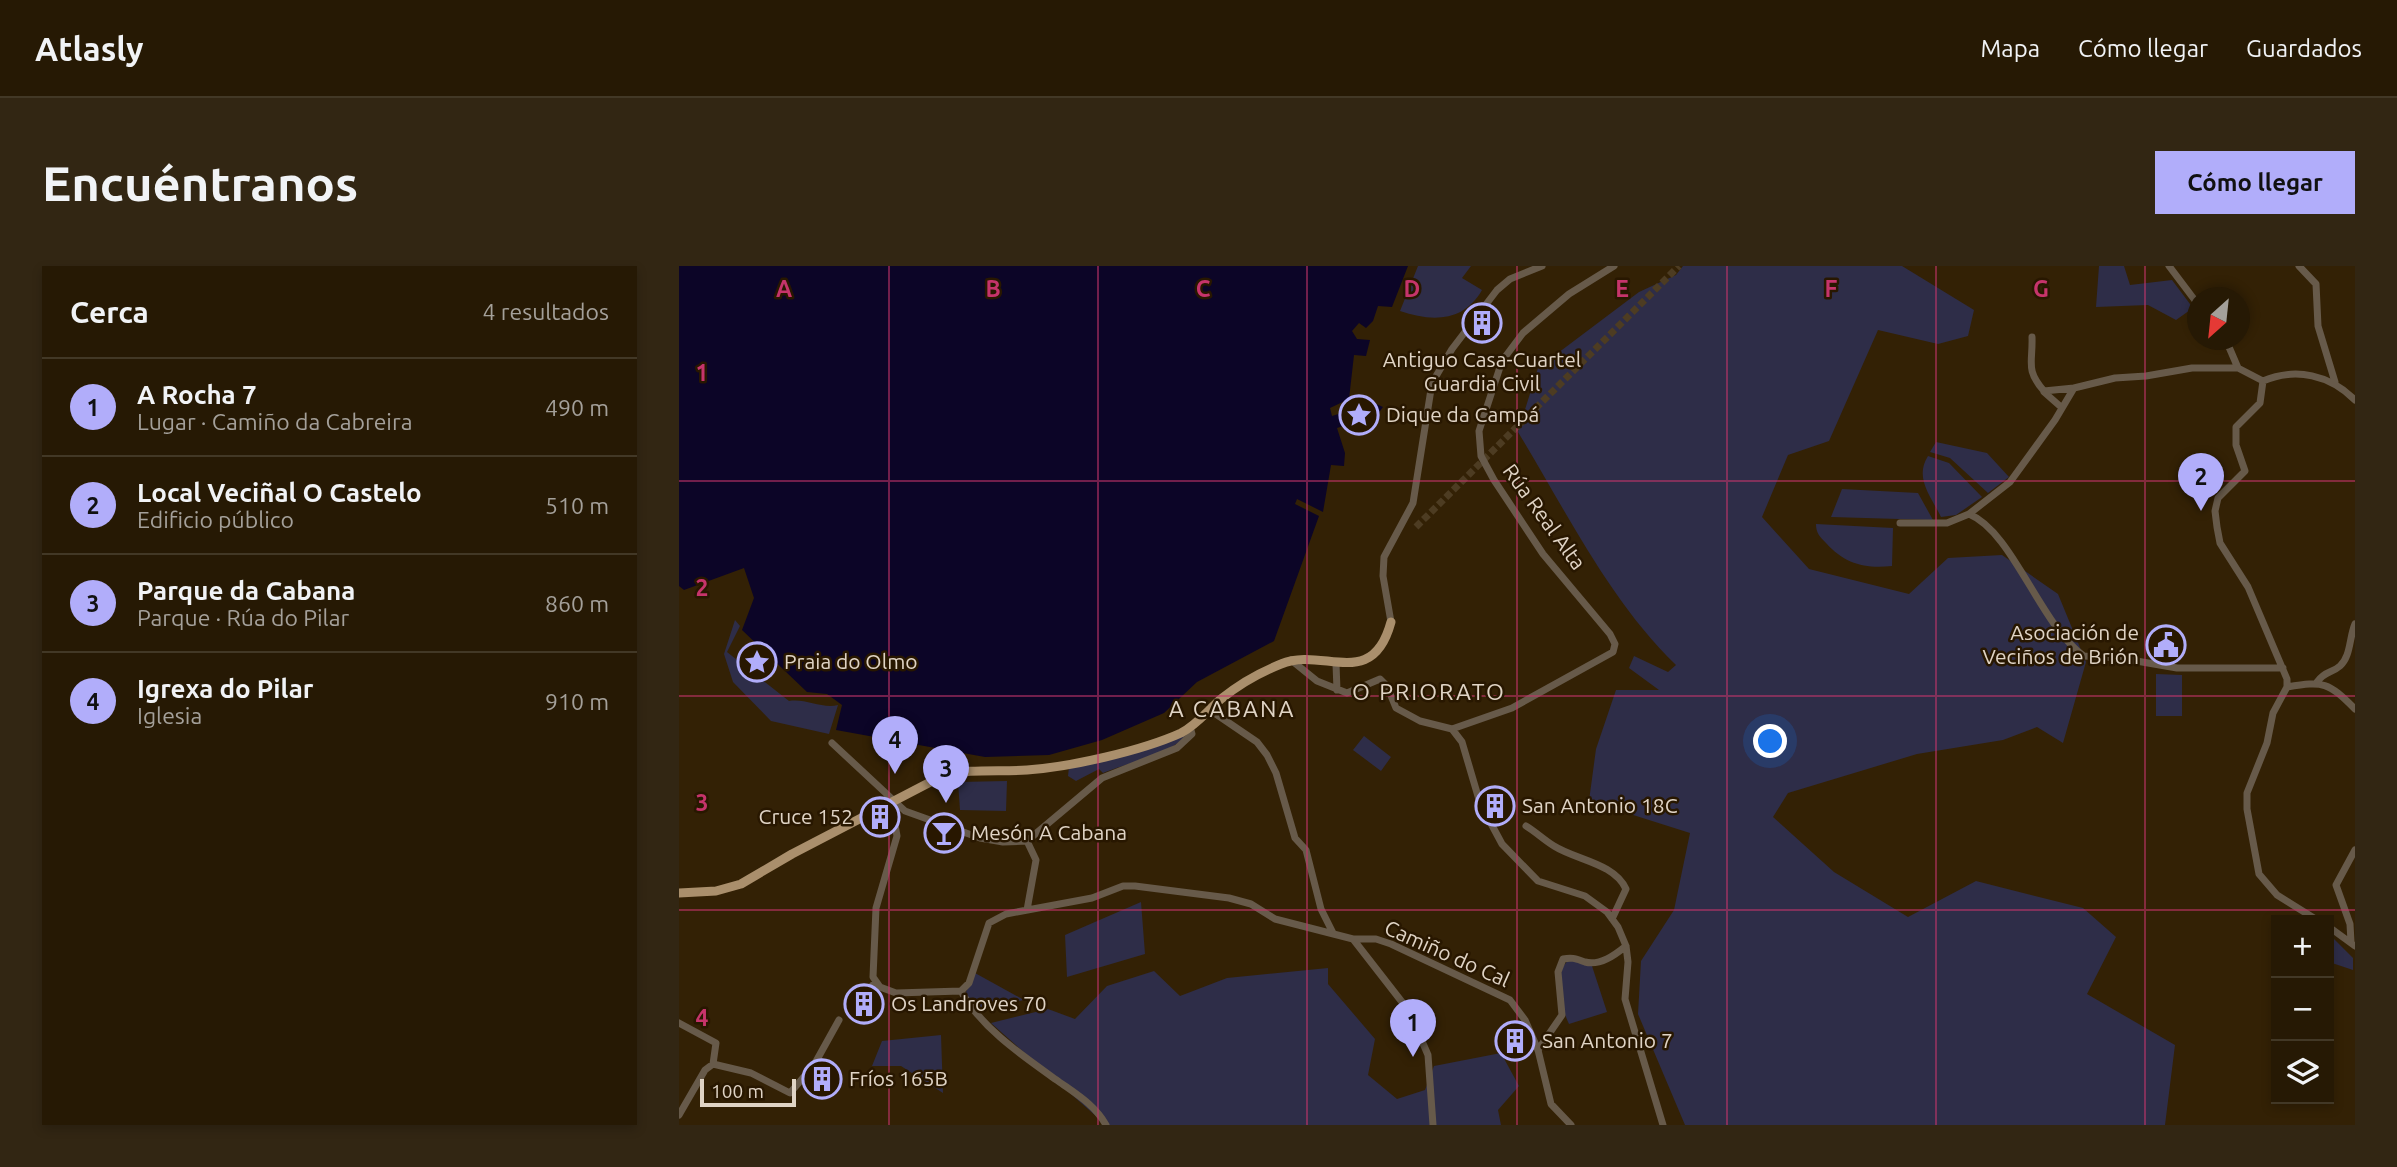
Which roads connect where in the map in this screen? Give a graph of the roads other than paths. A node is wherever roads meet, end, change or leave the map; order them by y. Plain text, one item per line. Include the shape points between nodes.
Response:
1 (1542, 266) edge
2 (1614, 266) edge
3 (2169, 266) edge
4 (2299, 266) edge
5 (2187, 290) edge
6 (2032, 337) dead end
7 (2230, 350) edge
8 (2238, 368) junction
9 (2263, 381) junction
10 (2335, 382) junction
11 (2074, 388) junction
12 (2044, 391) junction
13 (2355, 400) edge
14 (2061, 407) junction
15 (1969, 514) junction
16 (1900, 523) dead end
17 (1391, 622) joint
18 (2355, 624) edge
19 (2353, 636) edge
20 (1291, 660) junction
21 (1336, 664) junction
22 (2283, 668) junction
23 (2317, 682) junction
24 (2287, 687) junction
25 (1337, 690) junction
26 (1210, 709) junction
27 (2355, 709) edge
28 (1190, 727) junction
29 (1452, 729) junction
30 (832, 743) dead end
31 (894, 802) junction
32 (1526, 826) dead end
33 (1027, 841) junction
34 (2355, 850) edge
35 (679, 893) edge
36 (1027, 910) junction
37 (2309, 915) edge
38 (1612, 919) junction
39 (2334, 931) edge
40 (1333, 933) junction
41 (1353, 939) junction
42 (2353, 944) edge
43 (1626, 946) junction
44 (876, 983) junction
45 (961, 991) junction
46 (855, 1001) dead end
47 (839, 1020) dead end
48 (679, 1023) edge
49 (1538, 1050) junction
50 (713, 1064) junction
51 (679, 1115) edge
52 (1107, 1125) edge
53 (1433, 1125) edge
54 (1571, 1125) edge
55 (1663, 1125) edge

1 - 17 street via 1510,279 1497,290 1432,383 1413,503 1384,556
2 - 29 street, Rúa Real Alta via 1569,294 1523,333 1502,361 1479,431 1481,456 1494,480 1543,554 1610,634 1613,652 1512,708
3 - 5 street
4 - 10 street via 2316,284 2318,326
6 - 12 street via 2029,367
7 - 8 street
8 - 9 street
8 - 11 street via 2192,368
9 - 10 street via 2287,373
9 - 22 street via 2260,403 2236,427 2245,471 2218,498 2215,511 2220,543 2248,587
10 - 13 street
11 - 12 street
11 - 14 street
12 - 14 street
14 - 15 street via 2010,482
15 - 16 street via 1947,523
15 - 22 street via 1986,525 2059,631 2084,656 2177,668
17 - 21 main road via 1374,652 1359,661
18 - 19 street
19 - 23 street via 2341,665
20 - 21 main road
20 - 25 street
20 - 26 main road via 1230,692
21 - 25 street
22 - 24 street
23 - 24 street
23 - 27 street
24 - 37 street via 2273,713 2267,743 2247,793 2248,809 2259,874 2277,895
25 - 29 street via 1356,691 1380,679 1396,708 1420,721
26 - 28 main road
26 - 40 street via 1257,741 1276,773 1295,838 1306,850 1321,909
28 - 31 main road via 1163,740 1073,764 954,772
28 - 33 street via 1192,734 1177,748 1102,778
29 - 38 street via 1462,741 1480,803 1502,844 1538,881 1585,896
30 - 31 street
31 - 33 street via 905,811 981,838
31 - 35 main road via 741,884
31 - 44 street via 897,836 876,908
32 - 38 street via 1623,883 1626,889
33 - 36 street via 1036,860
34 - 42 street via 2336,885
36 - 40 street, Camiño do Cal via 1135,886 1229,898 1251,904 1275,919
36 - 45 street, Camiño do Cal via 989,923 969,983
38 - 43 street
39 - 42 street
40 - 41 street, Camiño do Cal
41 - 49 street, Camiño do Cal via 1391,944 1501,994 1517,1007
41 - 53 street via 1409,1011 1428,1055
43 - 49 street via 1613,957 1595,962 1563,959 1558,972 1562,1014
43 - 55 street via 1625,999
44 - 45 street via 896,993
44 - 46 street
45 - 52 street via 985,1023 1092,1106
47 - 50 street via 814,1065 790,1093 751,1073
48 - 50 street via 716,1043
49 - 54 street, Camiño do Cal via 1551,1104
50 - 51 street

